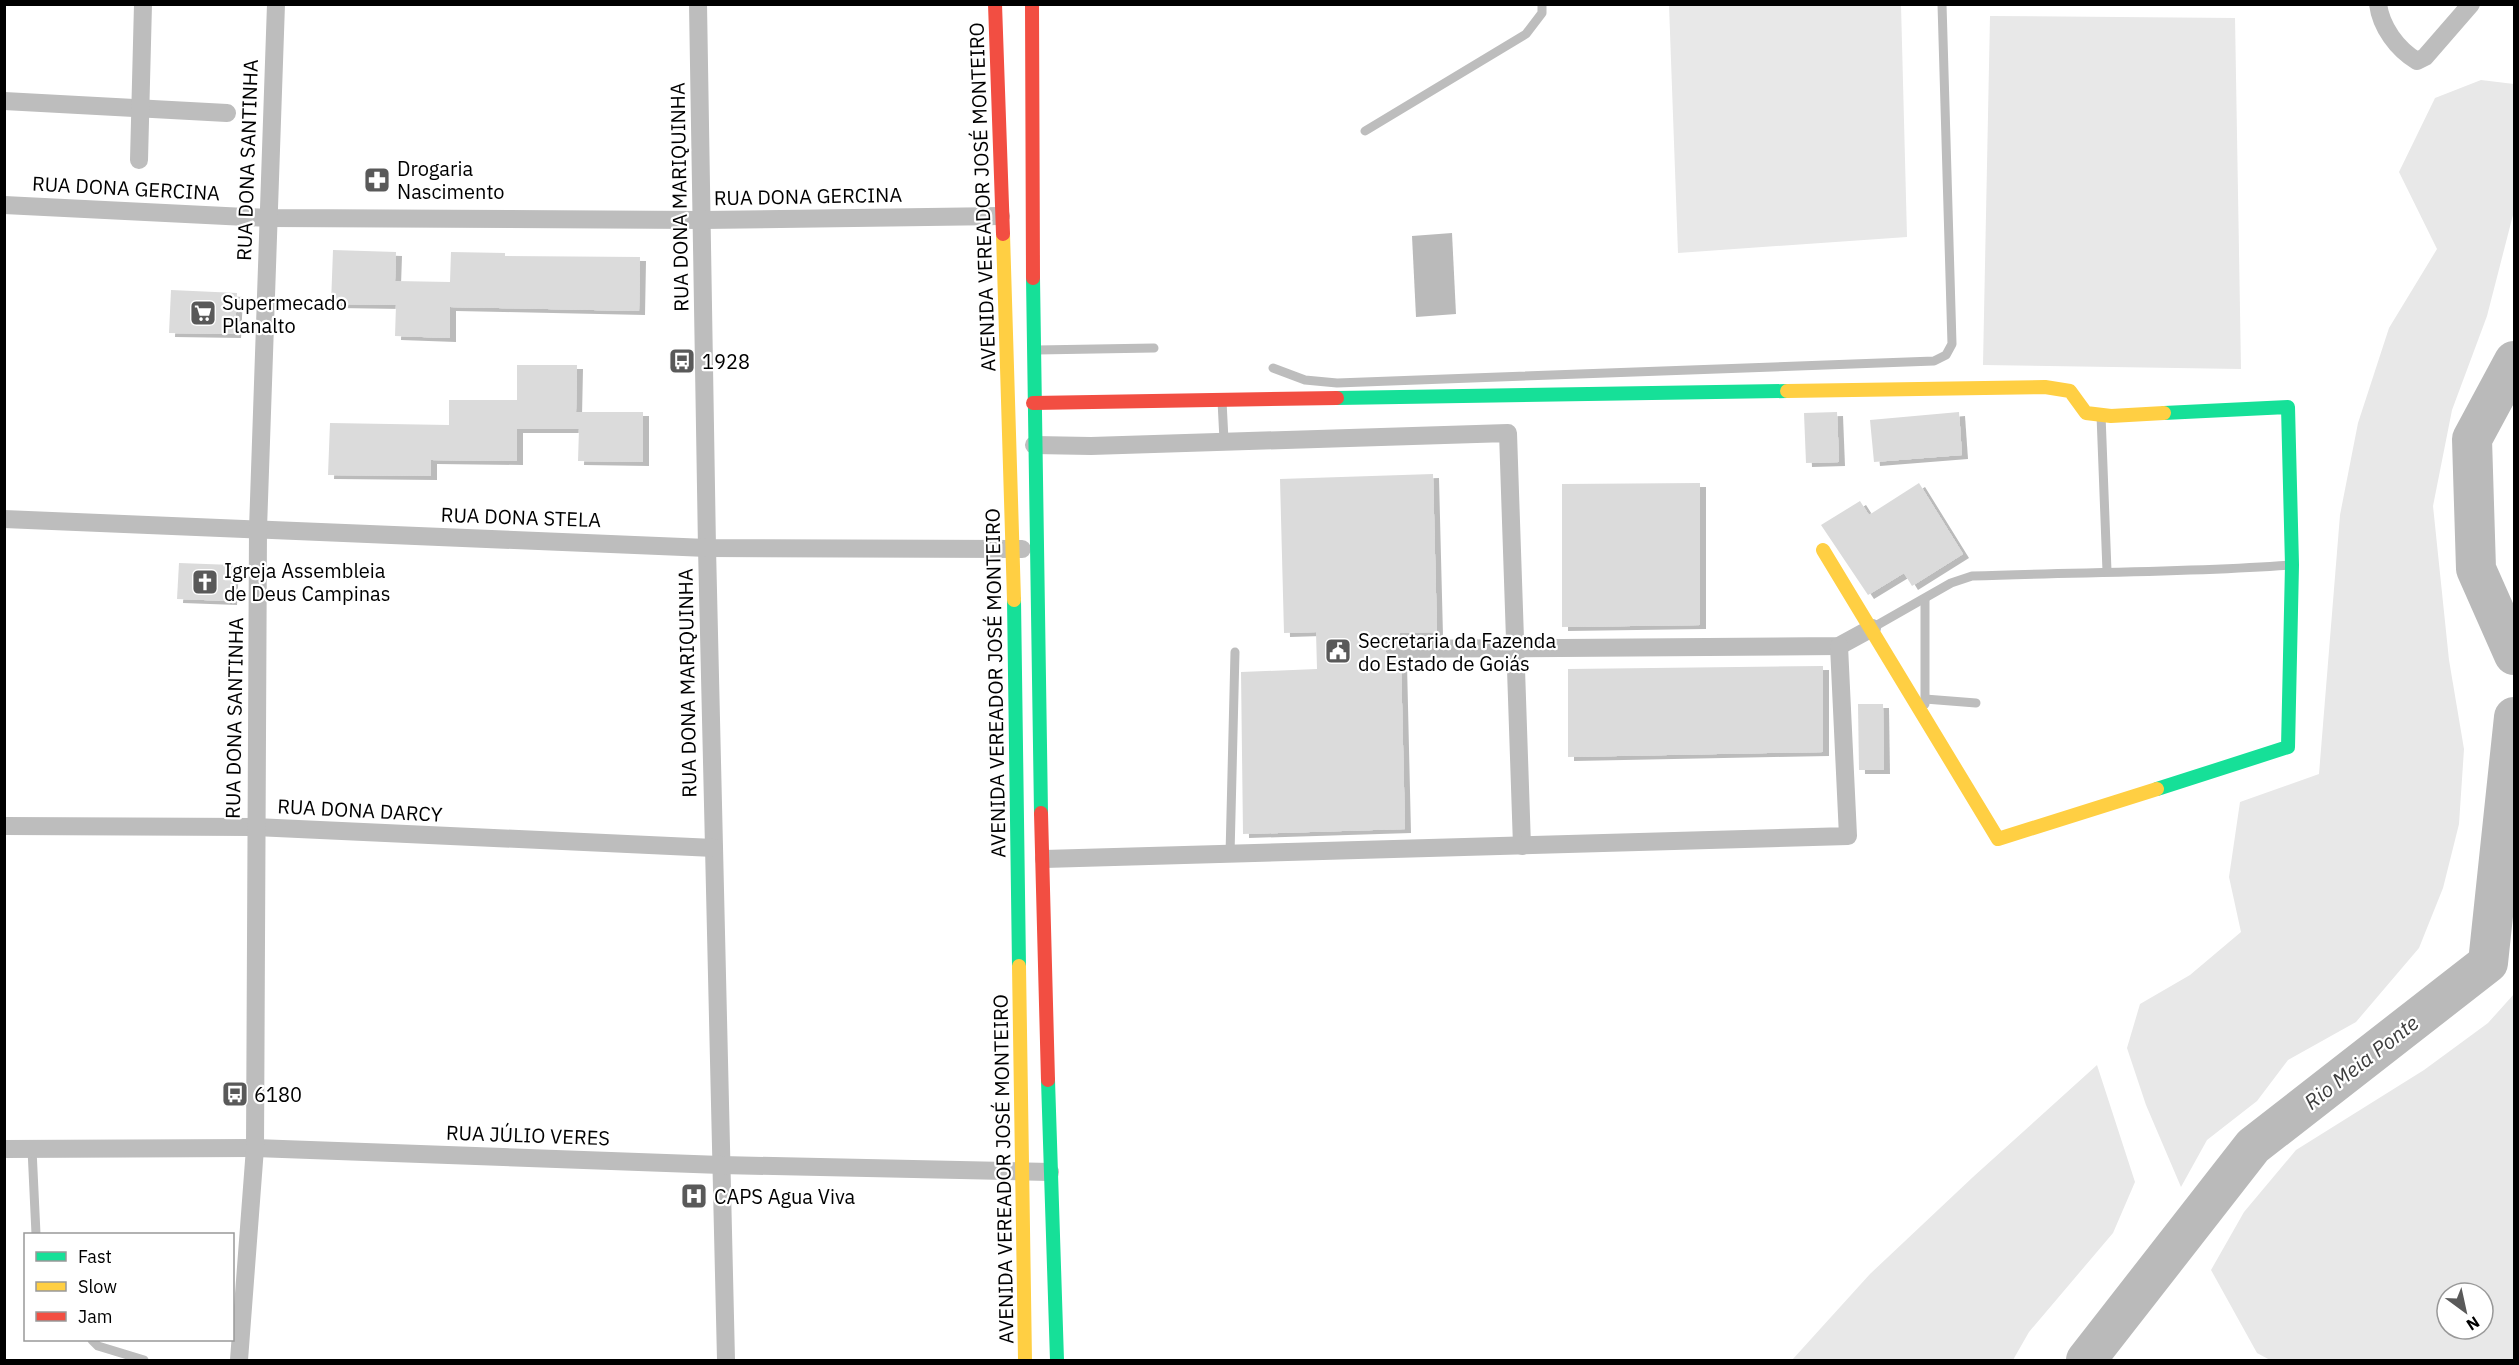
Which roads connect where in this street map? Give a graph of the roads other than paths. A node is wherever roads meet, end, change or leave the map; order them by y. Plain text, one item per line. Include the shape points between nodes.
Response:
1 (143, 4) edge
2 (276, 4) edge
3 (698, 4) edge
4 (995, 4) edge
5 (1032, 4) edge
6 (1542, 4) edge
7 (1942, 4) edge
8 (2378, 4) edge
9 (2472, 4) edge
10 (4, 100) edge
11 (140, 108) junction
12 (227, 113) dead end
13 (1365, 131) dead end
14 (139, 160) dead end
15 (4, 205) edge
16 (1001, 216) junction
17 (268, 218) junction
18 (702, 220) junction
19 (1154, 348) dead end
20 (1032, 350) junction
21 (1273, 368) dead end
22 (1222, 400) junction
23 (1033, 403) junction
24 (2102, 414) junction
25 (1224, 440) junction
26 (1034, 445) junction
27 (4, 519) edge
28 (258, 529) junction
29 (707, 548) junction
30 (1012, 549) junction
31 (1036, 549) junction
32 (1823, 550) dead end
33 (2292, 565) junction
34 (2107, 571) junction
35 (1925, 600) junction
36 (1872, 628) junction
37 (1839, 646) junction
38 (1515, 648) junction
39 (1395, 649) dead end
40 (1235, 652) dead end
41 (1925, 699) junction
42 (1976, 703) dead end
43 (1925, 716) junction
44 (4, 826) edge
45 (255, 827) junction
46 (1522, 846) junction
47 (714, 848) junction
48 (1230, 855) junction
49 (1044, 859) junction
50 (255, 1148) junction
51 (4, 1149) edge
52 (32, 1149) junction
53 (721, 1165) junction
54 (1022, 1171) junction
55 (1050, 1172) junction
56 (36, 1233) edge
57 (93, 1341) edge
58 (144, 1360) edge
59 (239, 1360) edge
60 (726, 1360) edge
61 (1025, 1360) edge
62 (1057, 1360) edge

1 - 11 street
2 - 17 street, RUA DONA SANTINHA
3 - 18 street, RUA DONA MARIQUINHA
4 - 16 main road, AVENIDA VEREADOR JOSÉ MONTEIRO
5 - 20 main road
6 - 13 lane via 1542,13 1526,34
7 - 21 lane via 1952,344 1946,355 1934,361 1337,383 1305,380
8 - 9 street via 2384,27 2417,61
10 - 11 street
11 - 12 street
11 - 14 street
15 - 17 street, RUA DONA GERCINA
16 - 18 street, RUA DONA GERCINA
16 - 30 main road, AVENIDA VEREADOR JOSÉ MONTEIRO
17 - 18 street, RUA DONA GERCINA
17 - 28 street, RUA DONA SANTINHA
18 - 29 street, RUA DONA MARIQUINHA
19 - 20 lane
20 - 23 main road
22 - 23 main road
22 - 24 main road via 2045,387 2070,391 2086,413
22 - 25 lane
23 - 26 main road
24 - 33 main road via 2288,407
24 - 34 lane
25 - 26 street
25 - 38 street via 1508,433
26 - 31 main road
27 - 28 street, RUA DONA STELA
28 - 29 street, RUA DONA STELA
28 - 45 street, RUA DONA SANTINHA
29 - 30 street, RUA DONA STELA
29 - 47 street, RUA DONA MARIQUINHA
30 - 31 street, RUA DONA STELA
30 - 54 main road, AVENIDA VEREADOR JOSÉ MONTEIRO
31 - 49 main road
32 - 36 main road
33 - 34 lane via 2169,573
33 - 43 main road via 2288,747 1998,839
34 - 35 lane via 1972,576 1951,583
35 - 36 lane
35 - 41 lane
36 - 37 street
36 - 43 main road
37 - 38 street
37 - 46 street via 1848,836
38 - 39 street
38 - 46 street
40 - 48 lane
41 - 42 lane
41 - 43 lane
44 - 45 street, RUA DONA DARCY
45 - 47 street, RUA DONA DARCY
45 - 50 street, RUA DONA SANTINHA
46 - 48 street
47 - 53 street, RUA DONA MARIQUINHA
48 - 49 street
49 - 55 main road
50 - 52 street, RUA JÚLIO VERES
50 - 53 street, RUA JÚLIO VERES
50 - 59 street, RUA DONA SANTINHA
51 - 52 street, RUA JÚLIO VERES
52 - 56 lane
53 - 54 street, RUA JÚLIO VERES
53 - 60 street, RUA DONA MARIQUINHA
54 - 55 street, RUA JÚLIO VERES
54 - 61 main road, AVENIDA VEREADOR JOSÉ MONTEIRO
55 - 62 main road
57 - 58 lane

